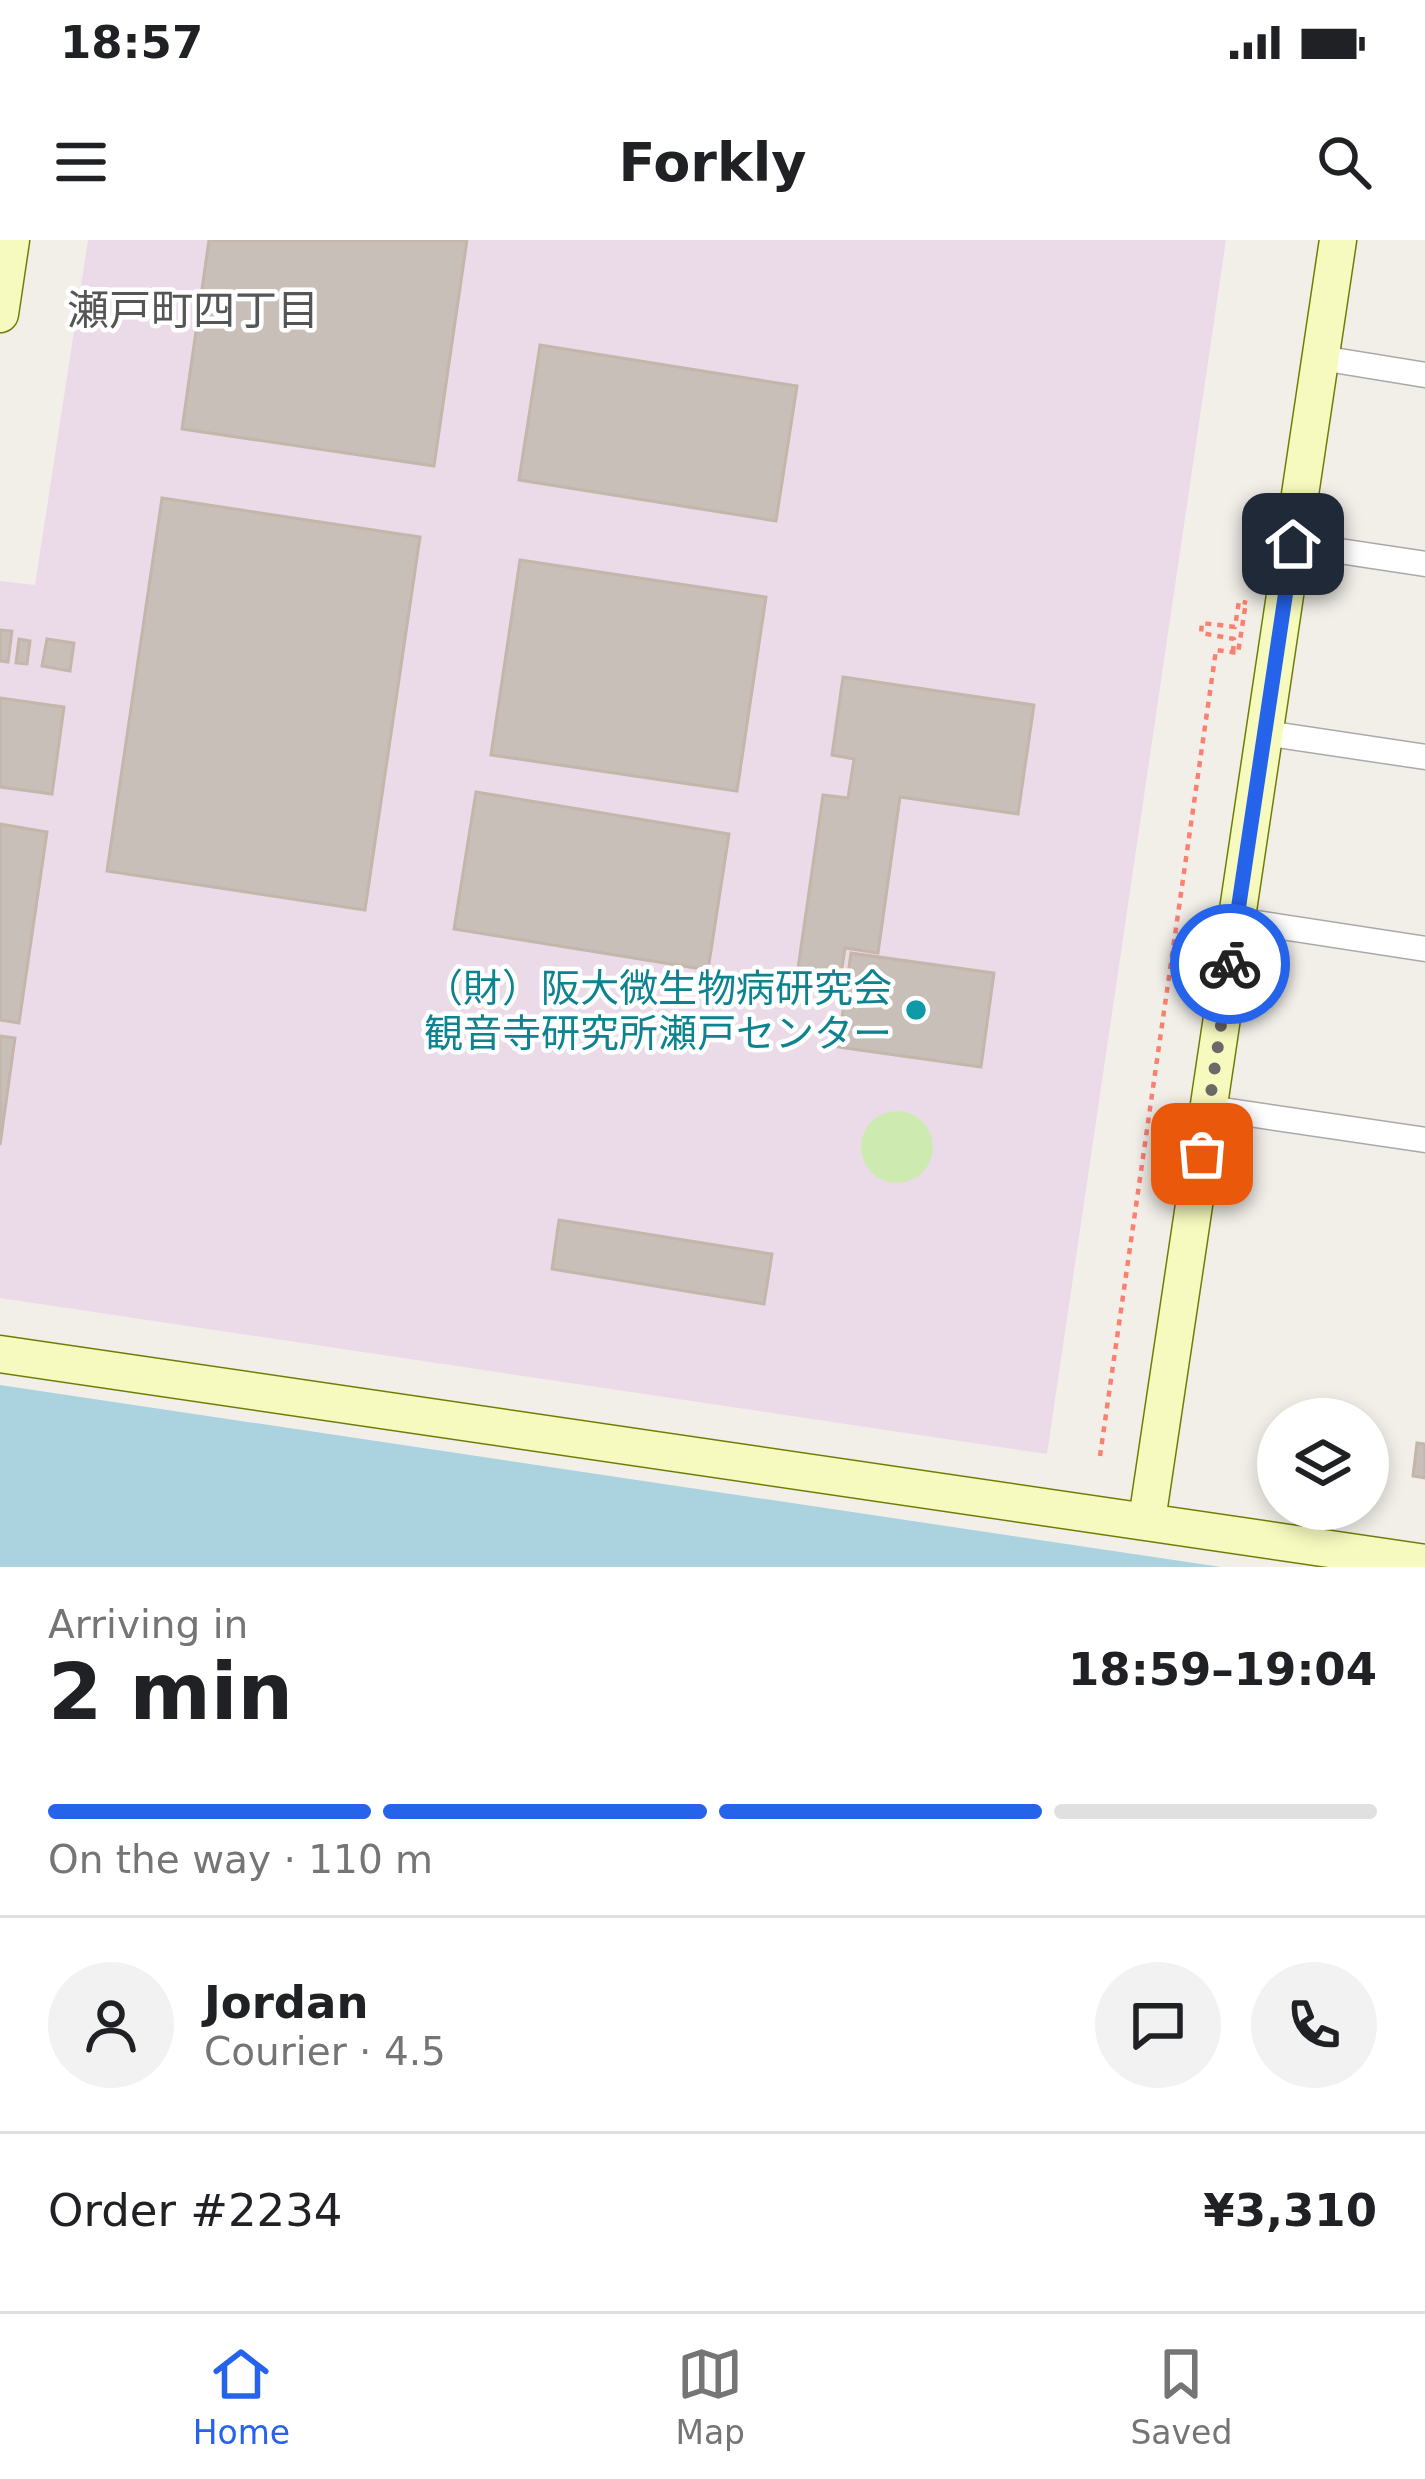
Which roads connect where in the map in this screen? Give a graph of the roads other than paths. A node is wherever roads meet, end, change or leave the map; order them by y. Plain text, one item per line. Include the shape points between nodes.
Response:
1 (11, 240) edge
2 (1338, 240) edge
3 (0, 314) edge
4 (1321, 358) junction
5 (1425, 375) edge
6 (1293, 544) junction
7 (1425, 564) edge
8 (1264, 733) junction
9 (1425, 757) edge
10 (1237, 920) junction
11 (1425, 949) edge
12 (1209, 1108) junction
13 (1425, 1140) edge
14 (0, 1354) edge
15 (1147, 1520) junction
16 (1425, 1563) edge

1 - 3 street
2 - 4 street
4 - 5 street
4 - 6 street
6 - 7 street
6 - 8 street
8 - 9 street
8 - 10 street
10 - 11 street
10 - 12 street
12 - 13 street
12 - 15 street
14 - 15 street
15 - 16 street

